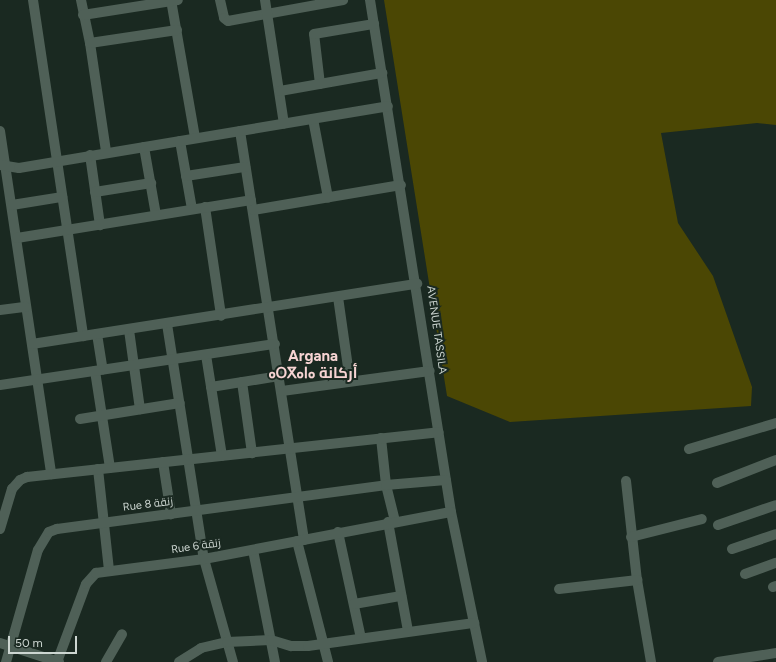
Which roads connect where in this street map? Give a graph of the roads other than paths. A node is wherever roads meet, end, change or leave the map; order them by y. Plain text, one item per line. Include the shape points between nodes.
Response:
1 (33, 0) edge
2 (81, 0) edge
3 (174, 0) edge
4 (220, 0) edge
5 (265, 0) edge
6 (343, 0) edge
7 (370, 0) edge
8 (268, 14) junction
9 (83, 15) junction
10 (374, 24) junction
11 (176, 30) junction
12 (90, 43) junction
13 (382, 73) junction
14 (320, 84) junction
15 (280, 91) junction
16 (388, 106) junction
17 (313, 119) junction
18 (284, 124) junction
19 (0, 131) edge
20 (240, 131) junction
21 (195, 138) junction
22 (180, 141) junction
23 (144, 146) junction
24 (106, 152) junction
25 (90, 155) junction
26 (56, 161) junction
27 (3, 166) edge
28 (245, 167) junction
29 (186, 176) junction
30 (151, 183) junction
31 (401, 185) junction
32 (95, 192) junction
33 (62, 197) junction
34 (328, 198) junction
35 (12, 205) junction
36 (252, 205) junction
37 (205, 207) junction
38 (192, 209) junction
39 (156, 215) junction
40 (100, 225) junction
41 (68, 230) junction
42 (17, 238) junction
43 (417, 284) junction
44 (338, 297) junction
45 (26, 307) junction
46 (269, 308) junction
47 (0, 310) edge
48 (221, 316) junction
49 (167, 324) junction
50 (129, 330) junction
51 (97, 334) junction
52 (83, 336) junction
53 (32, 344) junction
54 (275, 344) junction
55 (206, 355) junction
56 (172, 360) junction
57 (134, 366) junction
58 (99, 371) junction
59 (430, 371) junction
60 (280, 376) junction
61 (38, 380) junction
62 (350, 381) junction
63 (242, 382) junction
64 (0, 385) edge
65 (211, 387) junction
66 (282, 391) junction
67 (180, 403) junction
68 (140, 409) junction
69 (103, 415) junction
70 (80, 419) dead end
71 (776, 423) edge
72 (439, 432) junction
73 (381, 438) junction
74 (290, 448) junction
75 (689, 449) dead end
76 (252, 452) junction
77 (222, 456) junction
78 (188, 460) junction
79 (776, 460) edge
80 (163, 462) junction
81 (110, 468) junction
82 (98, 469) junction
83 (51, 474) junction
84 (446, 480) junction
85 (626, 481) dead end
86 (717, 483) dead end
87 (386, 485) junction
88 (296, 497) junction
89 (776, 505) edge
90 (196, 511) junction
91 (451, 512) junction
92 (171, 514) junction
93 (702, 519) dead end
94 (392, 522) junction
95 (104, 523) junction
96 (718, 525) dead end
97 (0, 529) edge
98 (338, 532) junction
99 (776, 534) edge
100 (631, 537) junction
101 (300, 540) junction
102 (732, 549) dead end
103 (253, 550) junction
104 (204, 559) junction
105 (776, 563) edge
106 (109, 570) junction
107 (745, 574) dead end
108 (637, 580) junction
109 (559, 589) dead end
110 (402, 596) junction
111 (354, 604) junction
112 (474, 623) junction
113 (408, 632) junction
114 (122, 634) dead end
115 (361, 638) junction
116 (271, 640) junction
117 (228, 642) junction
118 (0, 643) edge
119 (323, 644) junction
120 (11, 646) junction
121 (776, 653) edge
122 (6, 662) edge
123 (58, 662) edge
124 (106, 662) edge
125 (179, 662) edge
126 (233, 662) edge
127 (275, 662) edge
128 (328, 662) edge
129 (482, 662) edge
130 (651, 662) edge
131 (718, 662) edge

1 - 26 street
2 - 9 street
3 - 9 street
3 - 11 street
4 - 8 street via 224,18 228,21
5 - 8 street
6 - 8 street
7 - 10 street, AVENUE TASSILA
8 - 15 street
9 - 12 street
10 - 13 street, AVENUE TASSILA
10 - 14 street via 314,34
11 - 12 street
11 - 21 street
12 - 24 street
13 - 14 street
13 - 16 street, AVENUE TASSILA
14 - 15 street
15 - 18 street
16 - 17 street
16 - 31 street, AVENUE TASSILA
17 - 18 street
17 - 34 street
18 - 20 street
19 - 27 street
20 - 21 street
20 - 28 street
21 - 22 street
22 - 23 street
22 - 29 street
23 - 24 street
23 - 30 street
24 - 25 street
25 - 26 street
25 - 32 street
26 - 27 street via 19,168
26 - 33 street
27 - 35 street
28 - 29 street
28 - 36 street
29 - 38 street
30 - 32 street
30 - 39 street
31 - 34 street
31 - 43 street, AVENUE TASSILA
32 - 40 street
33 - 35 street
33 - 41 street
34 - 36 street
35 - 42 street
36 - 37 street
36 - 46 street
37 - 38 street
37 - 48 street
38 - 39 street
39 - 40 street
40 - 41 street
41 - 42 street
41 - 52 street
42 - 45 street
43 - 44 street
43 - 59 street, AVENUE TASSILA
44 - 46 street
44 - 62 street
45 - 47 street
45 - 53 street
46 - 48 street
46 - 54 street
48 - 49 street
49 - 50 street
49 - 56 street
50 - 51 street
50 - 57 street
51 - 52 street
51 - 58 street
52 - 53 street
53 - 61 street
54 - 55 street
54 - 60 street
55 - 56 street
55 - 65 street
56 - 57 street
56 - 67 street
57 - 58 street
57 - 68 street
58 - 61 street
58 - 69 street
59 - 62 street
59 - 72 street, AVENUE TASSILA
60 - 63 street
60 - 66 street
61 - 64 street
61 - 83 street
62 - 66 street
63 - 65 street
63 - 76 street
65 - 77 street
66 - 74 street
67 - 68 street
67 - 78 street
68 - 69 street
69 - 70 street
69 - 81 street
71 - 75 street
72 - 73 street
72 - 84 street, AVENUE TASSILA
73 - 74 street
73 - 87 street
74 - 76 street
74 - 88 street
76 - 77 street
77 - 78 street
78 - 80 street
78 - 90 street
79 - 86 street
80 - 81 street
80 - 92 street
81 - 82 street
82 - 83 street
82 - 95 street
83 - 97 street via 27,477 17,482
84 - 87 street, Rue 8 زنقة
84 - 91 street, AVENUE TASSILA
85 - 100 street
87 - 88 street, Rue 8 زنقة
87 - 94 street
88 - 90 street, Rue 8 زنقة
88 - 101 street
89 - 96 street
90 - 92 street, Rue 8 زنقة
90 - 104 street
91 - 94 street, Rue 6 زنقة
91 - 112 street, AVENUE TASSILA
92 - 95 street, Rue 8 زنقة
93 - 100 street
94 - 98 street, Rue 6 زنقة
94 - 110 street
95 - 106 street
95 - 120 street, Rue 8 زنقة via 57,529 43,539
98 - 101 street, Rue 6 زنقة
98 - 111 street
99 - 102 street
100 - 108 street
101 - 103 street, Rue 6 زنقة
101 - 119 street
103 - 104 street, Rue 6 زنقة
103 - 116 street
104 - 106 street, Rue 6 زنقة
104 - 117 street
105 - 107 street
106 - 123 street, Rue 6 زنقة via 96,574 86,584
108 - 109 street
108 - 130 street
110 - 111 street
110 - 113 street
111 - 115 street
112 - 113 street
112 - 129 street, AVENUE TASSILA
113 - 115 street
114 - 124 street
115 - 119 street
116 - 117 street
116 - 119 street via 299,646
116 - 127 street
117 - 125 street via 201,648
117 - 126 street
118 - 120 street
119 - 128 street
120 - 122 street, Rue 8 زنقة
120 - 123 street
121 - 131 street

